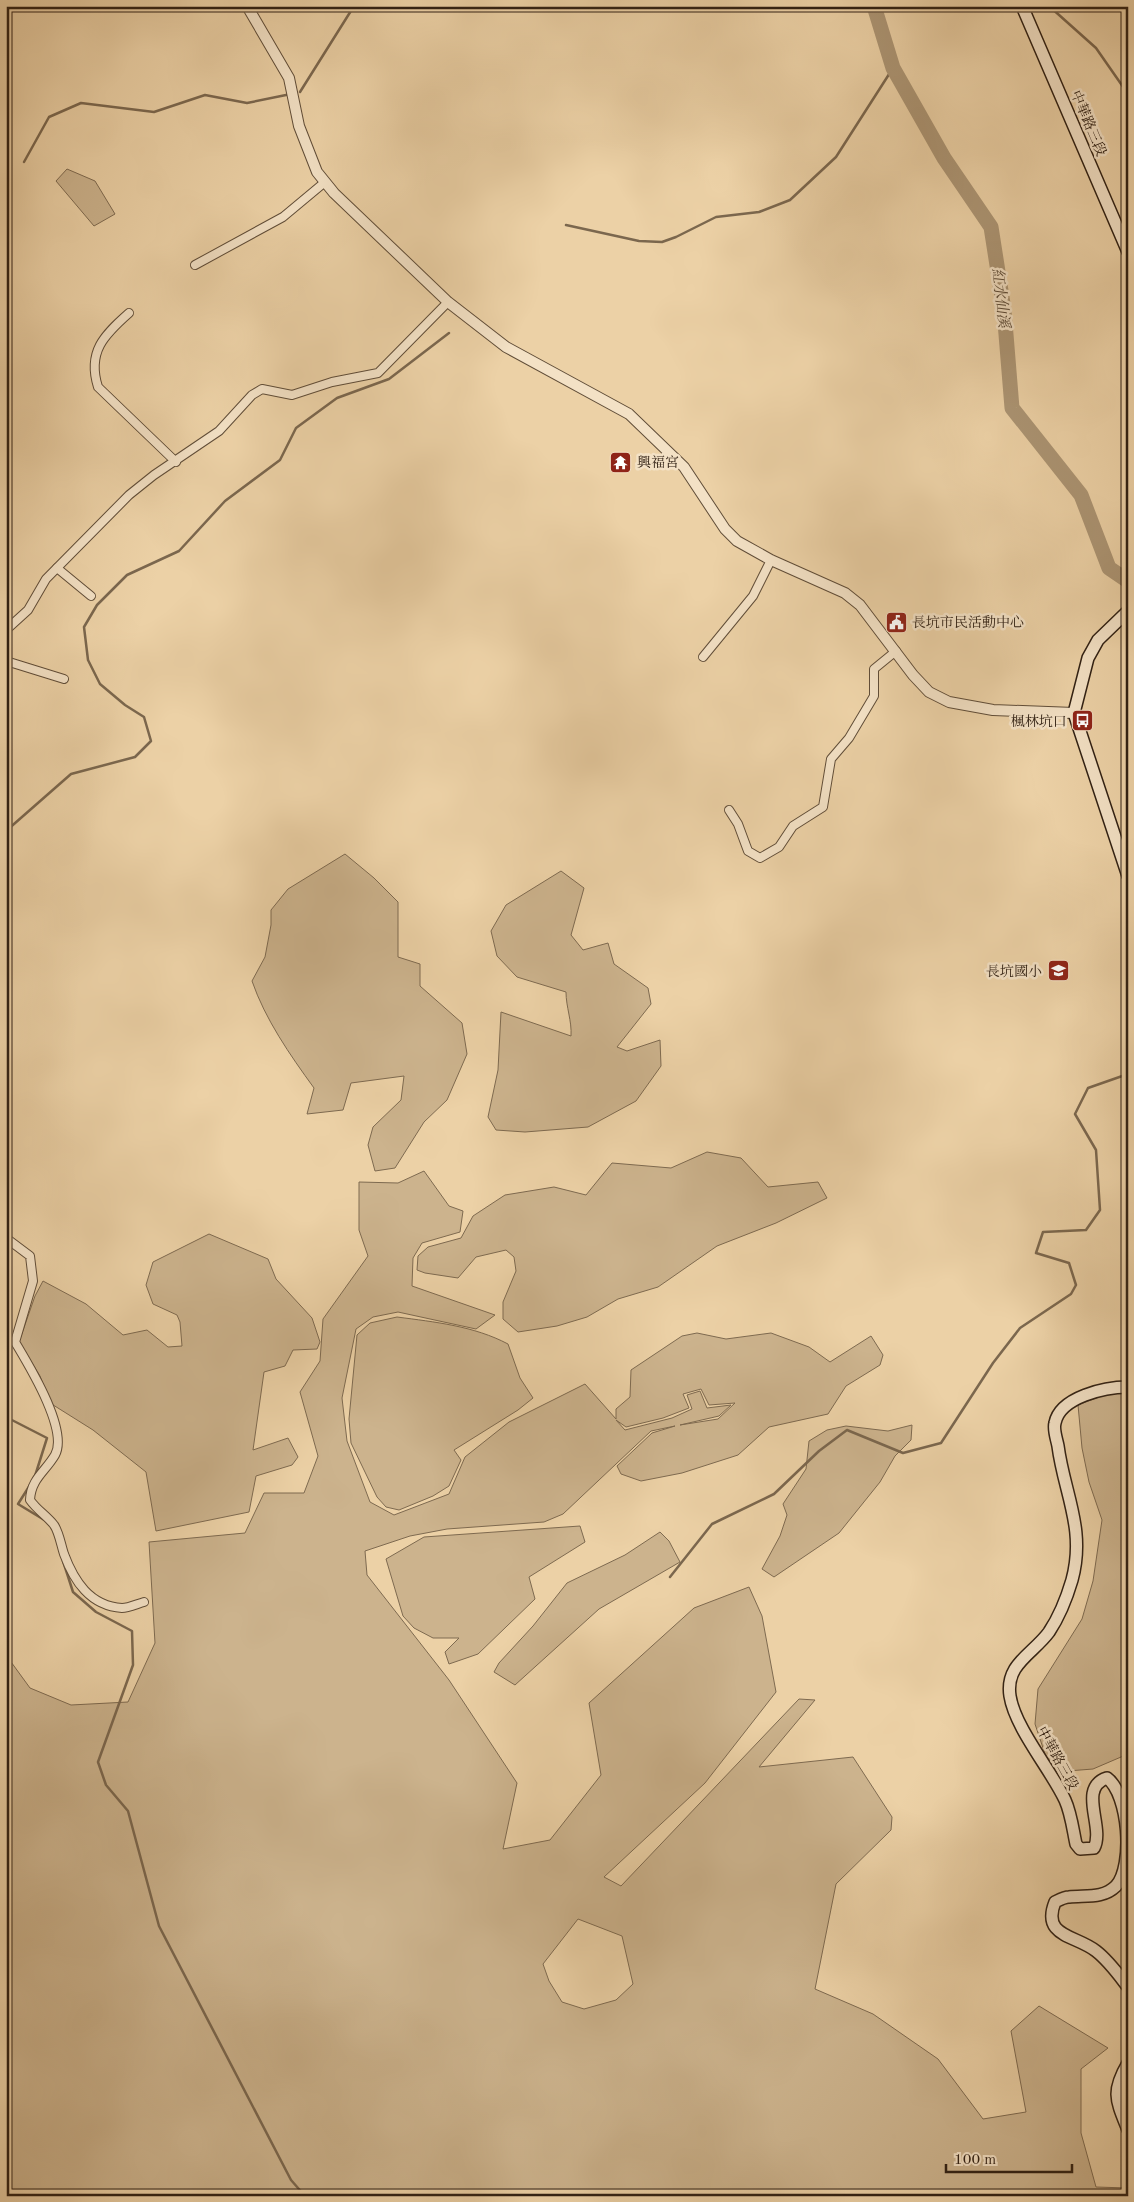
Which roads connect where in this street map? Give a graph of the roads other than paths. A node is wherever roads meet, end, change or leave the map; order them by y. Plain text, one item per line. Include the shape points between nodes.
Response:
1 (246, 6) edge
2 (1022, 6) edge
3 (325, 182) junction
4 (1128, 252) edge
5 (195, 265) dead end
6 (448, 302) junction
7 (128, 313) dead end
8 (176, 462) junction
9 (772, 560) junction
10 (57, 568) junction
11 (91, 596) dead end
12 (1125, 614) edge
13 (6, 630) edge
14 (896, 651) junction
15 (703, 657) dead end
16 (6, 661) edge
17 (64, 679) dead end
18 (1074, 713) junction
19 (729, 810) dead end
20 (1128, 876) edge
21 (6, 1238) edge
22 (1128, 1387) edge
23 (144, 1602) dead end
24 (1128, 1987) edge
25 (1128, 2063) edge
26 (1128, 2130) edge

1 - 3 street via 289,78 299,126 317,172
2 - 4 main road, 中華路三段
3 - 5 street via 283,217
3 - 6 street
6 - 8 street via 378,373 332,382 292,395 262,389 239,407 219,431
6 - 9 street via 506,347 629,414 684,467 736,541
7 - 8 street via 107,332 98,350 93,370 98,387
8 - 10 street via 129,495
9 - 14 street via 845,593 860,605
9 - 15 street via 753,596
10 - 11 street
10 - 13 street via 46,579 28,610
12 - 18 main road via 1098,640 1088,658
14 - 18 street via 929,692 949,702 993,710
14 - 19 street via 874,669 874,696 849,738 831,759 823,807 793,826 779,848 760,858 748,851
16 - 17 street
18 - 20 main road
21 - 23 street via 30,1256 33,1281 15,1342 38,1382 57,1427 56,1452 30,1488 30,1500 55,1525 74,1576 90,1597 123,1608
22 - 24 main road, 中華路三段 via 1088,1393 1064,1407 1055,1424 1059,1456 1074,1512 1077,1545 1072,1579 1048,1632 1016,1668 1009,1681 1010,1698 1022,1726 1065,1801 1080,1849 1094,1848 1098,1841 1092,1794 1094,1786 1107,1778 1118,1791 1127,1831 1122,1877 1116,1886 1103,1894 1068,1897 1055,1902 1050,1914 1058,1932 1085,1943 1097,1952
25 - 26 main road via 1118,2081 1116,2099

